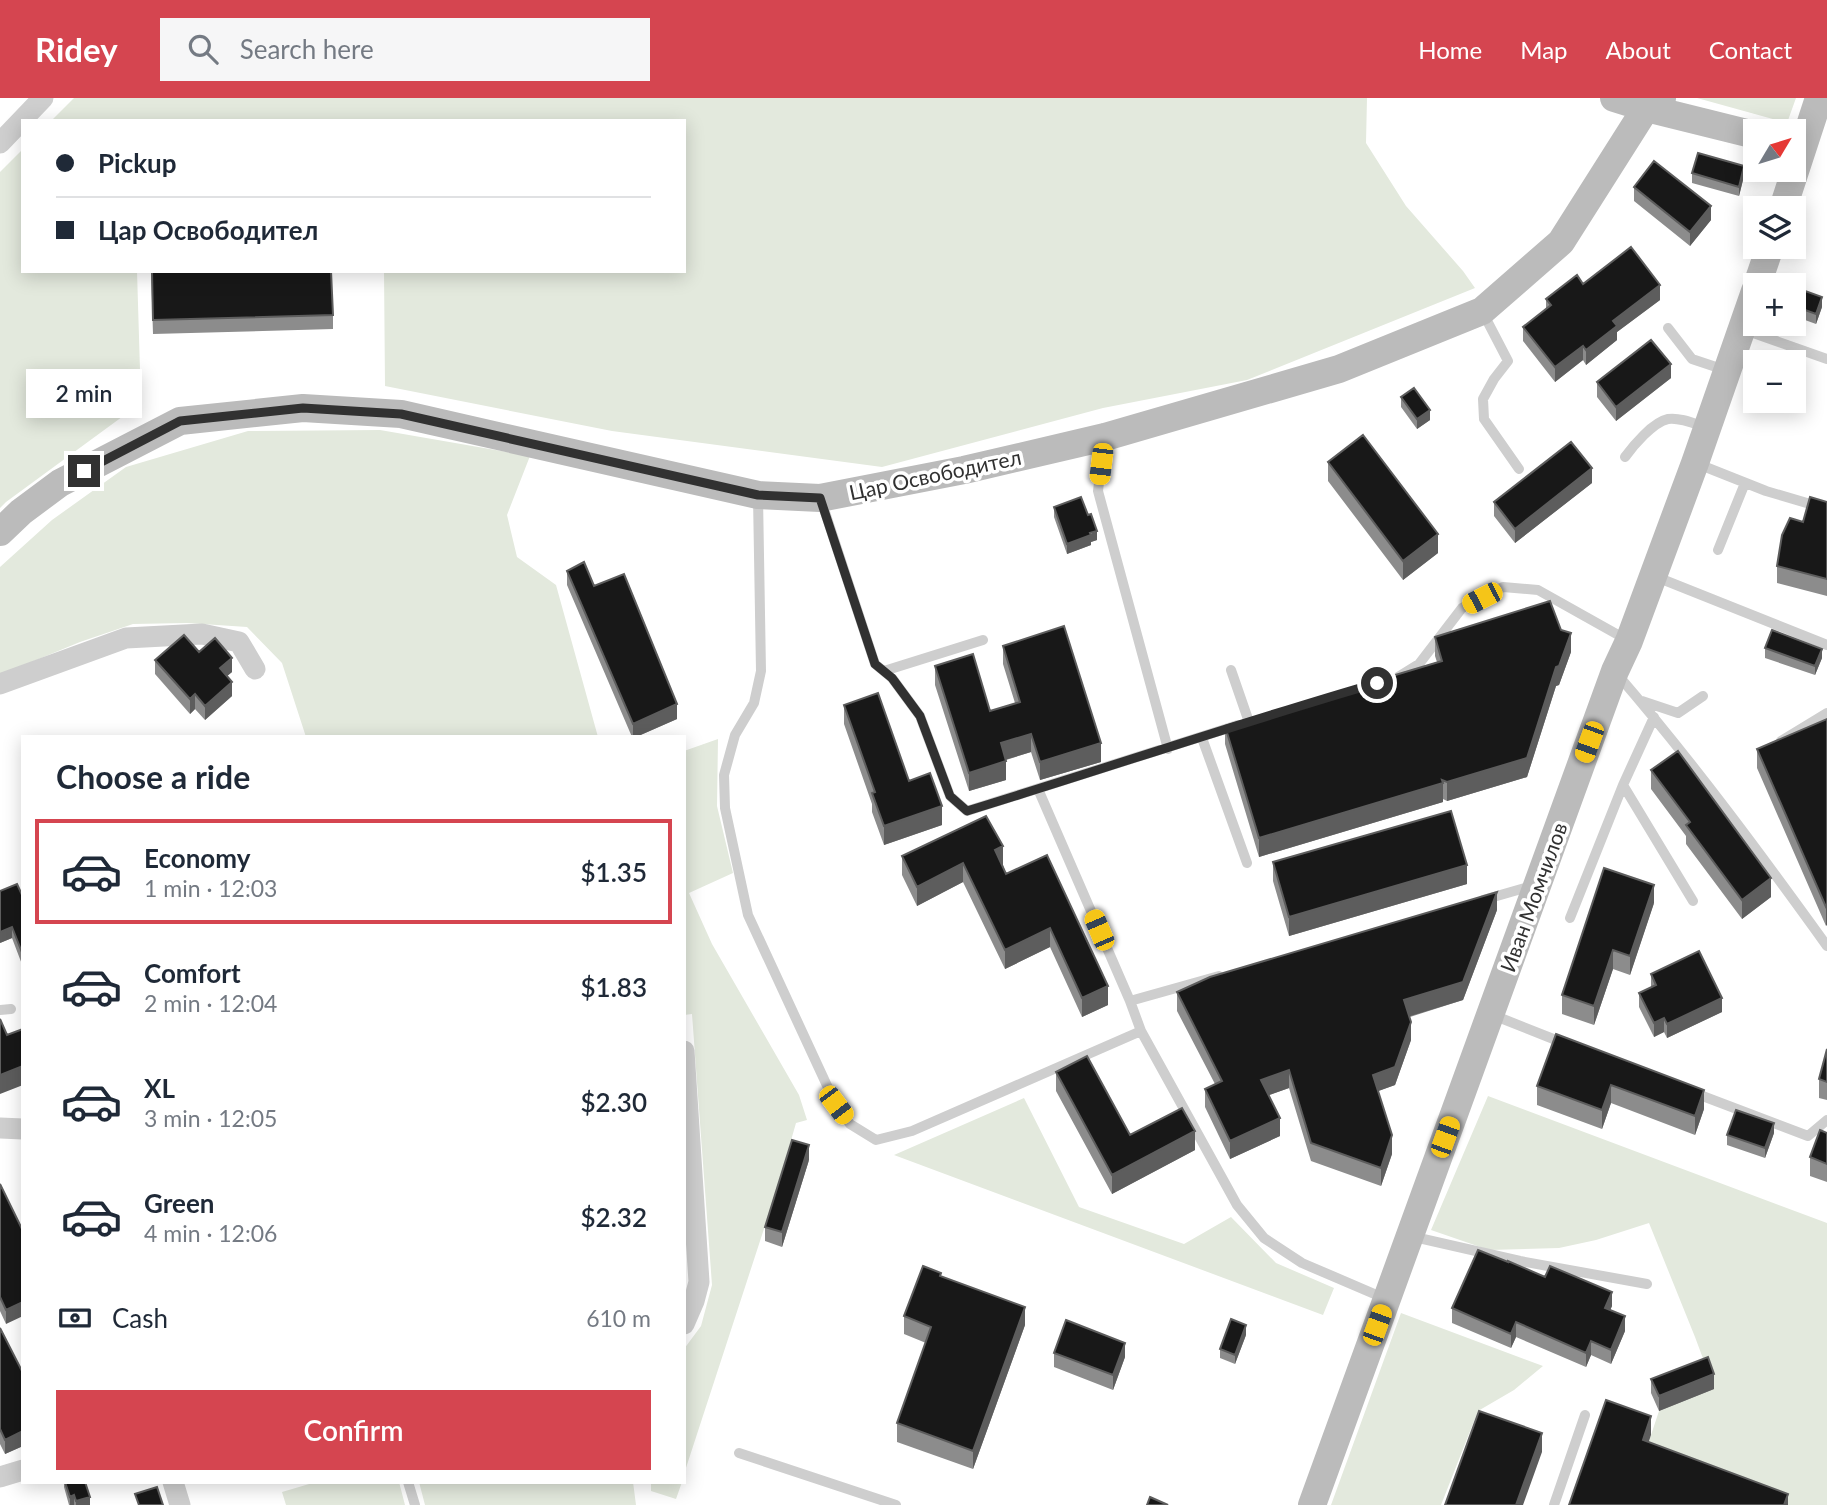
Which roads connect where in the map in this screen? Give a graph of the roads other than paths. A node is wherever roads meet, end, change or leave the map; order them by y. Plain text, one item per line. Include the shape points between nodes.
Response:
1 (43, 98) edge
2 (1617, 98) edge
3 (1654, 103) edge
4 (1820, 112) edge
5 (23, 119) edge
6 (21, 121) edge
7 (1743, 131) edge
8 (1806, 134) edge
9 (0, 143) edge
10 (1482, 311) junction
11 (1743, 326) edge
12 (1668, 328) dead end
13 (1742, 329) junction
14 (1827, 359) edge
15 (1727, 371) junction
16 (1707, 428) junction
17 (1104, 437) junction
18 (1625, 457) dead end
19 (1695, 463) junction
20 (1519, 469) dead end
21 (1745, 483) junction
22 (758, 495) junction
23 (820, 498) junction
24 (1827, 509) edge
25 (0, 532) edge
26 (1717, 550) dead end
27 (1653, 575) junction
28 (983, 640) dead end
29 (1629, 641) junction
30 (1827, 645) edge
31 (255, 669) dead end
32 (1231, 670) dead end
33 (884, 671) junction
34 (1615, 671) junction
35 (1387, 680) edge
36 (0, 684) edge
37 (1703, 696) dead end
38 (1639, 700) junction
39 (1827, 713) edge
40 (1654, 717) junction
41 (1261, 718) edge
42 (1249, 722) junction
43 (1202, 738) junction
44 (1770, 748) edge
45 (1168, 749) junction
46 (1623, 785) junction
47 (1038, 789) junction
48 (1247, 863) dead end
49 (1538, 884) junction
50 (1693, 901) dead end
51 (1472, 903) edge
52 (1570, 918) dead end
53 (1827, 946) edge
54 (1235, 971) edge
55 (1130, 1001) junction
56 (1490, 1014) junction
57 (1141, 1031) junction
58 (1581, 1049) edge
59 (686, 1082) edge
60 (1682, 1088) edge
61 (1827, 1120) edge
62 (1409, 1236) junction
63 (1647, 1284) dead end
64 (1386, 1299) junction
65 (686, 1319) edge
66 (1586, 1415) dead end
67 (739, 1453) dead end
68 (21, 1472) edge
69 (0, 1478) edge
70 (174, 1484) edge
71 (409, 1484) edge
72 (180, 1505) edge
73 (415, 1505) edge
74 (896, 1505) edge
75 (1312, 1505) edge
76 (1554, 1505) edge

1 - 5 street
2 - 3 main road
3 - 7 main road
3 - 10 main road, Цар Освободител via 1561,242
4 - 8 main road
6 - 9 street
10 - 17 main road, Цар Освободител via 1339,369
10 - 20 lane via 1508,361 1483,399 1484,419
11 - 13 main road, Иван Момчилов
12 - 15 lane via 1692,359
13 - 14 lane
13 - 15 main road, Иван Момчилов
15 - 16 main road, Иван Момчилов
16 - 18 lane via 1666,419
16 - 19 main road, Иван Момчилов
17 - 23 main road, Цар Освободител
17 - 45 lane via 1098,491
19 - 21 lane
19 - 27 main road, Иван Момчилов
21 - 24 lane
21 - 26 lane
22 - 23 main road, Цар Освободител
22 - 25 main road, Цар Освободител via 401,414 303,408 180,421 60,483
22 - 57 lane via 761,671 754,703 735,735 724,775 725,808 748,915 836,1105 850,1124 876,1140 912,1131
23 - 33 lane via 875,664
27 - 29 main road, Иван Момчилов
27 - 30 lane
28 - 33 lane
29 - 34 main road, Иван Момчилов
29 - 35 lane via 1538,590 1503,587 1462,608 1419,664
31 - 36 street via 239,642 202,634 126,638
32 - 42 lane
33 - 47 lane via 920,716 950,796 967,811
34 - 38 lane
34 - 49 main road, Иван Момчилов
37 - 38 lane via 1678,713
38 - 40 lane
39 - 44 lane
40 - 46 lane
40 - 53 lane
41 - 42 lane
42 - 43 lane
43 - 45 lane
43 - 48 lane
45 - 47 lane
46 - 50 lane
46 - 52 lane
47 - 55 lane
49 - 51 lane
49 - 56 main road, Иван Момчилов
54 - 55 lane
55 - 57 lane
56 - 58 lane
56 - 62 main road, Иван Момчилов
57 - 64 lane via 1237,1205 1264,1238 1302,1263
59 - 65 street via 699,1282
60 - 61 lane via 1808,1136
62 - 63 lane
62 - 64 main road, Иван Момчилов
64 - 75 main road, Иван Момчилов
66 - 76 lane
67 - 74 lane
68 - 69 street
70 - 72 street
71 - 73 lane

